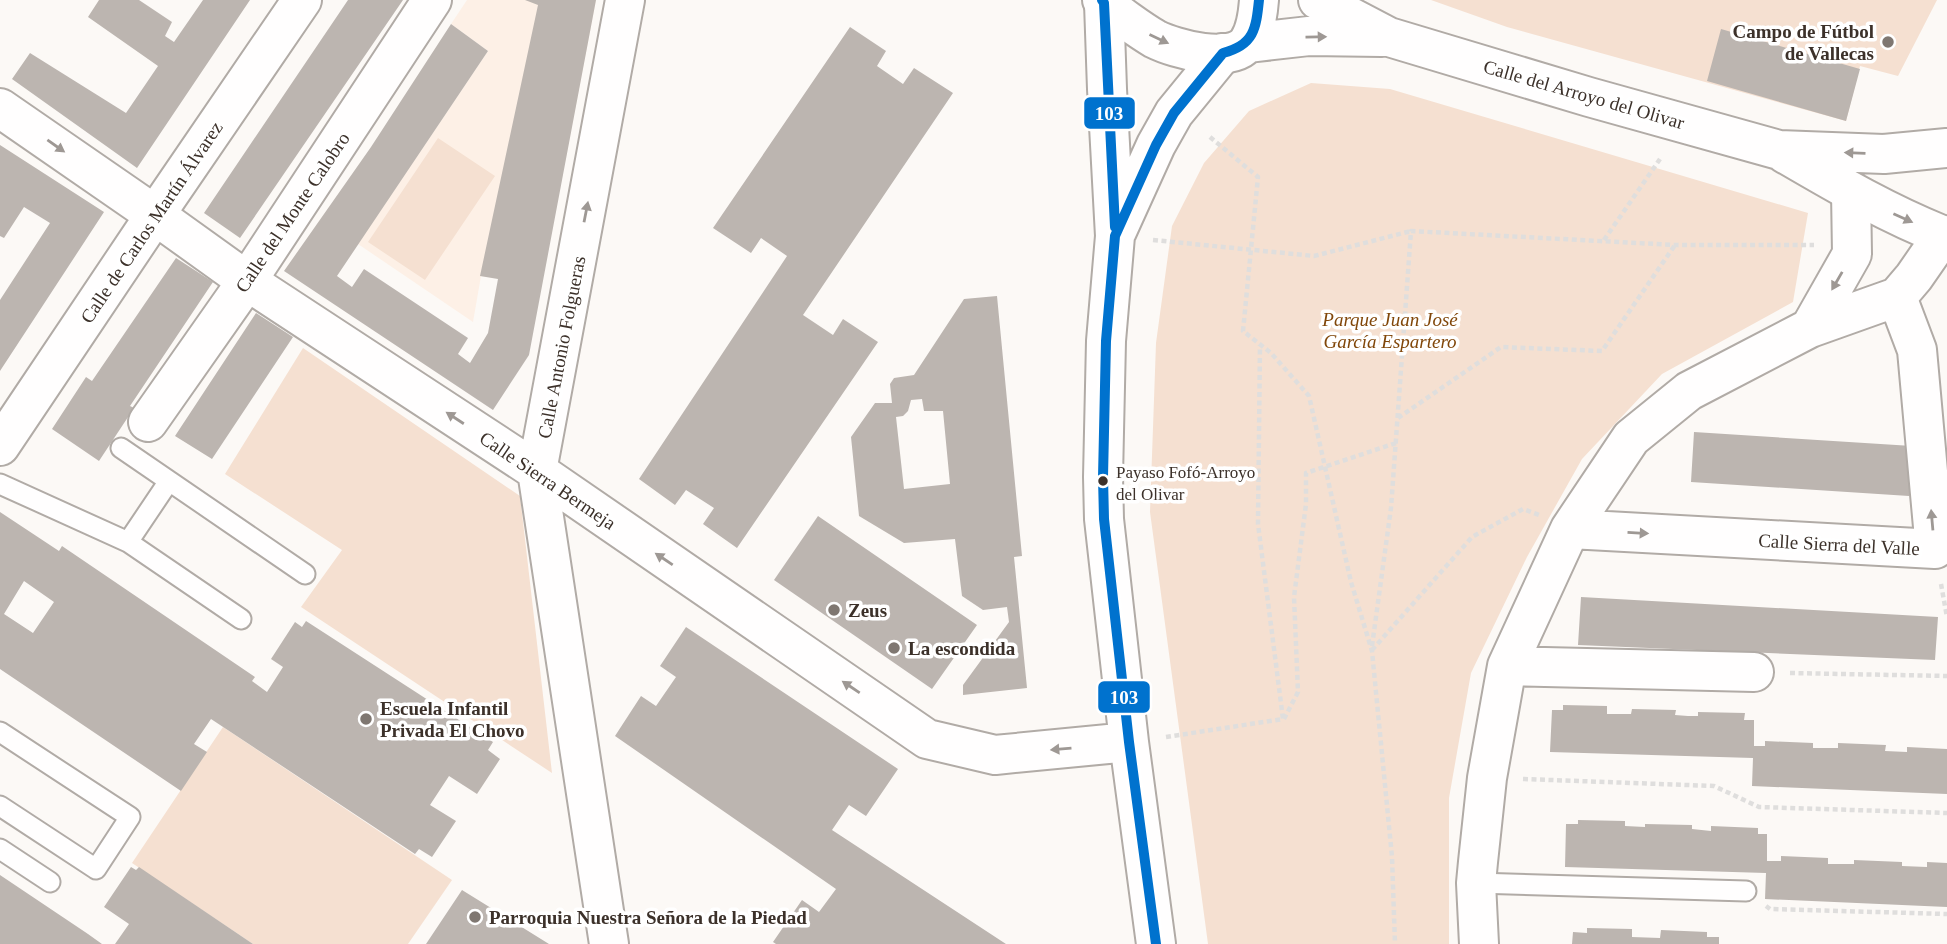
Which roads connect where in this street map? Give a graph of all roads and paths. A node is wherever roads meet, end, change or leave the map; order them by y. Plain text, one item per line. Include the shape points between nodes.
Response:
1 (302, 0) edge
2 (432, 0) edge
3 (625, 0) edge
4 (1259, 0) edge
5 (1318, 0) edge
6 (1103, 1) edge
7 (1389, 37) junction
8 (1235, 48) junction
9 (0, 108) edge
10 (1210, 137) dead end
11 (1947, 148) edge
12 (1779, 150) junction
13 (1660, 159) dead end
14 (1851, 192) junction
15 (155, 215) junction
16 (1411, 231) junction
17 (1115, 236) junction
18 (1945, 236) edge
19 (1603, 241) junction
20 (1675, 245) junction
21 (1814, 245) dead end
22 (1250, 250) junction
23 (247, 281) junction
24 (1897, 297) junction
25 (1810, 328) junction
26 (1260, 344) junction
27 (1397, 418) junction
28 (135, 435) joint
29 (1396, 442) junction
30 (0, 446) edge
31 (1325, 468) junction
32 (537, 471) junction
33 (169, 481) junction
34 (0, 484) edge
35 (1570, 529) junction
36 (128, 542) junction
37 (305, 574) dead end
38 (241, 619) dead end
39 (1372, 651) junction
40 (1507, 666) junction
41 (1754, 672) joint
42 (1947, 676) edge
43 (1283, 719) junction
44 (0, 733) edge
45 (1129, 742) junction
46 (1487, 778) junction
47 (0, 806) edge
48 (1947, 813) edge
49 (0, 849) edge
50 (50, 882) dead end
51 (1476, 883) junction
52 (1746, 891) joint
53 (1947, 914) edge
54 (609, 944) edge
55 (1156, 944) edge
56 (1395, 944) edge
57 (1479, 944) edge

1 - 15 street, Calle de Carlos Martín Álvarez
2 - 23 street, Calle del Monte Calobro
32 -> 3 street, Calle Antonio Folgueras
4 - 8 street via 1257,21
5 - 7 street, Calle del Arroyo del Olivar
6 -> 8 street, Calle del Arroyo del Olivar via 1155,39 1202,54
6 - 17 street
8 -> 7 street, Calle del Arroyo del Olivar via 1309,36
7 - 12 street, Calle del Arroyo del Olivar
8 - 17 street via 1174,113
9 -> 15 street, Calle Sierra Bermeja
10 - 22 path via 1258,177
11 -> 12 street, Calle del Arroyo del Olivar via 1884,154
12 - 14 street, Calle del Arroyo del Olivar
13 - 19 path
14 -> 18 street, Calle del Arroyo del Olivar
14 -> 25 street via 1852,254
15 - 23 street, Calle Sierra Bermeja
15 - 30 street, Calle de Carlos Martín Álvarez
16 - 19 path
16 - 22 path via 1314,256
16 - 27 path
17 - 22 path
17 - 45 street via 1106,341 1103,491
18 - 24 street
19 - 20 path
20 - 21 path
20 - 27 path via 1602,351 1501,347
22 - 26 path via 1243,331
23 - 28 street, Calle del Monte Calobro
32 -> 23 street, Calle Sierra Bermeja
24 - 25 street
35 -> 24 street, Calle Sierra del Valle via 1935,549 1917,350
25 - 35 street via 1689,391 1631,438
26 - 31 path via 1309,396
26 - 43 path via 1258,524
27 - 29 path
28 - 33 lane
29 - 31 path
29 - 39 path
31 - 39 path
31 - 43 path via 1306,473 1294,597 1298,692
45 -> 32 street, Calle Sierra Bermeja via 995,754 927,739
32 - 54 street, Calle Antonio Folgueras
33 - 36 lane
33 - 37 lane
34 - 36 lane
35 - 39 path via 1523,509 1472,537
35 - 40 street
36 - 38 lane
39 - 56 path via 1392,857
40 - 41 street
40 - 46 street
41 - 42 path
43 - 45 path
44 - 47 lane via 130,817 96,869
45 - 55 street
46 - 48 path via 1714,786 1759,807
46 - 51 street
49 - 50 lane
51 - 52 lane
51 - 57 street
52 - 53 path via 1770,909

